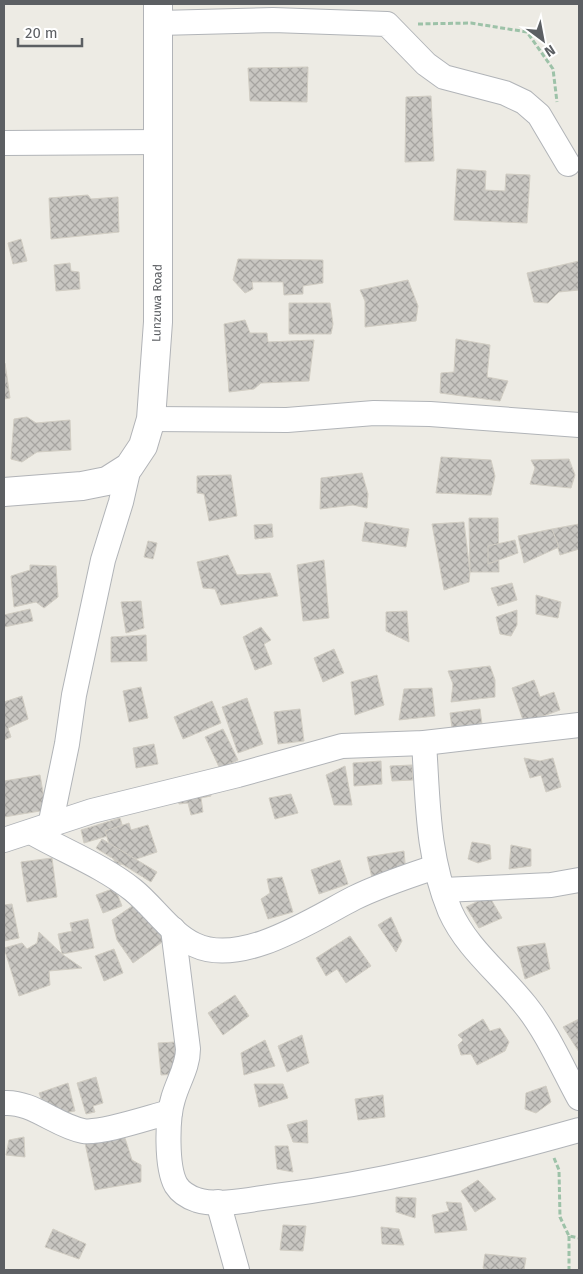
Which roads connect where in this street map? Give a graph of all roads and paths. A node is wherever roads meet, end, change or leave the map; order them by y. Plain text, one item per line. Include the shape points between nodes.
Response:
1 (158, 13) edge
2 (388, 14) edge
3 (558, 105) dead end
4 (158, 142) junction
5 (4, 143) edge
6 (568, 164) dead end
7 (152, 420) junction
8 (579, 425) edge
9 (129, 467) junction
10 (4, 492) edge
11 (579, 725) edge
12 (424, 743) junction
13 (40, 829) junction
14 (4, 840) edge
15 (435, 867) junction
16 (579, 880) edge
17 (443, 890) junction
18 (173, 929) junction
19 (579, 1098) edge
20 (4, 1103) edge
21 (170, 1112) junction
22 (579, 1130) edge
23 (547, 1139) junction
24 (218, 1202) junction
25 (569, 1236) junction
26 (579, 1238) edge
27 (237, 1270) edge
28 (569, 1270) edge

1 - 2 street via 272,20
1 - 4 street, Lunzuwa Road
2 - 3 path via 527,32 552,69
2 - 6 street via 412,52 444,77 505,93 524,102 539,115
4 - 5 street
4 - 7 street, Lunzuwa Road via 158,322
7 - 8 street via 287,420 374,413
7 - 9 street, Lunzuwa Road via 143,446
9 - 10 street, Lunzuwa Road via 107,481 82,486
9 - 13 street via 104,560 74,695 67,744
11 - 12 street
12 - 13 street via 342,746 92,811
12 - 15 street via 430,847
13 - 14 street
13 - 18 street via 132,889
15 - 17 street
15 - 18 street via 362,894 272,939 239,949 218,952 195,945
16 - 17 street via 551,885
17 - 19 street via 451,912 471,946 528,1007
18 - 21 street via 188,1060
20 - 21 street via 26,1107 86,1132
21 - 24 street via 170,1159 175,1183 182,1193 198,1200
22 - 23 street
23 - 24 street via 363,1183
23 - 25 path via 559,1170 560,1217
24 - 27 street
25 - 26 path
25 - 28 path

